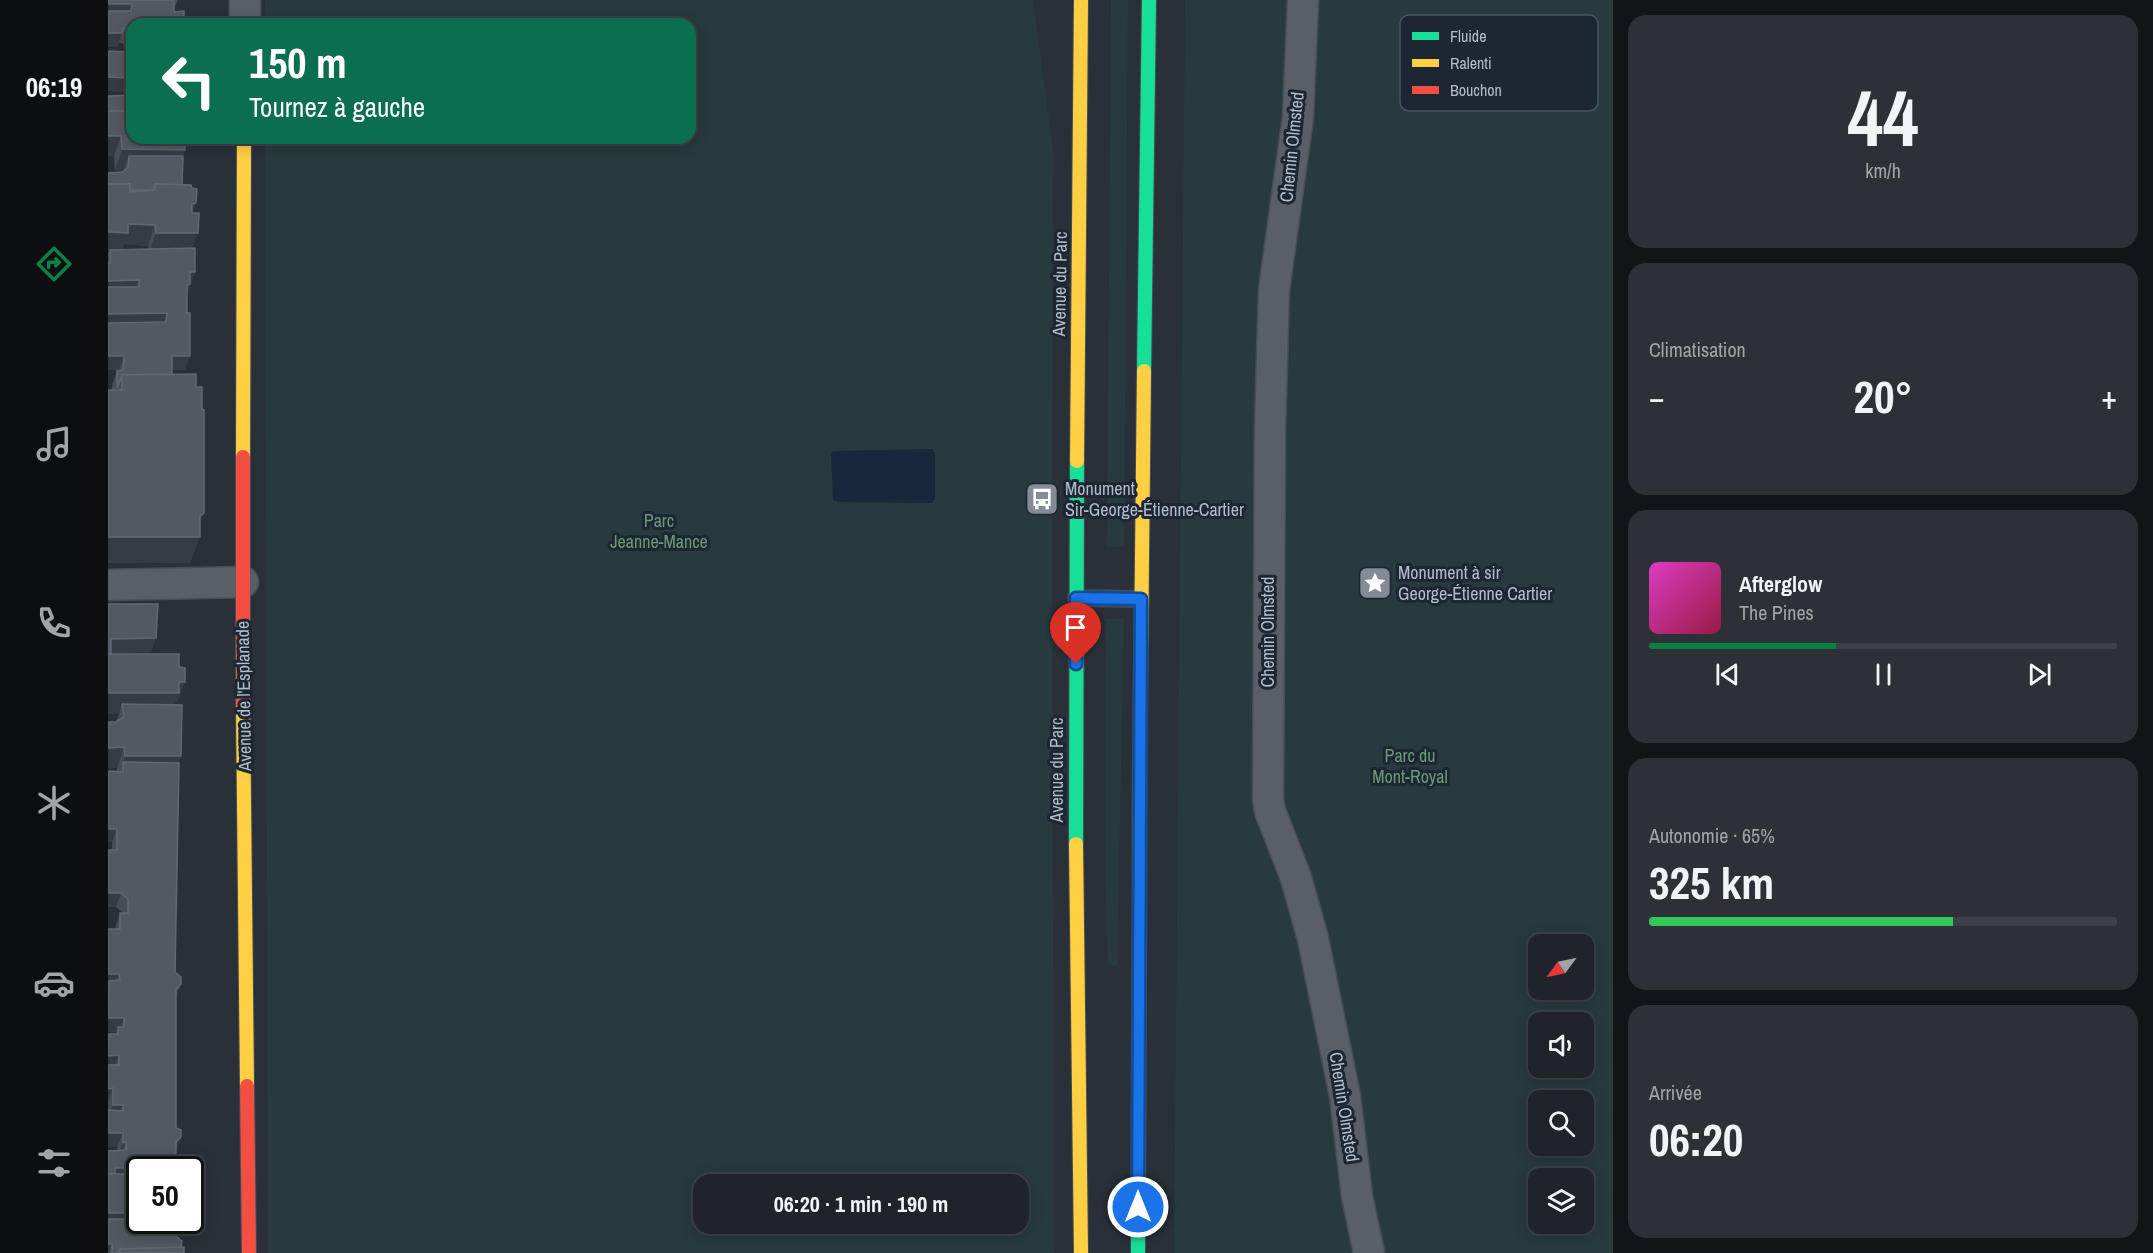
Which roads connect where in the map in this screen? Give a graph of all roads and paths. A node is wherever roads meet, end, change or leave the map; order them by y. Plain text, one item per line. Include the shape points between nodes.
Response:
1 (245, 0) edge
2 (1081, 0) edge
3 (1149, 0) edge
4 (1303, 0) edge
5 (245, 18) edge
6 (244, 144) edge
7 (243, 582) junction
8 (108, 585) edge
9 (1076, 598) junction
10 (1141, 599) junction
11 (249, 1253) edge
12 (1081, 1253) edge
13 (1138, 1253) edge
14 (1369, 1253) edge

1 - 5 street
2 - 9 main road, Avenue du Parc
3 - 10 main road
4 - 14 street, Chemin Olmsted via 1298,117 1274,290 1268,799 1313,939 1345,1096 1357,1196
6 - 7 main road, Avenue de l'Esplanade
7 - 8 street
7 - 11 main road, Avenue de l'Esplanade
9 - 10 lane
9 - 12 main road, Avenue du Parc
10 - 13 main road

